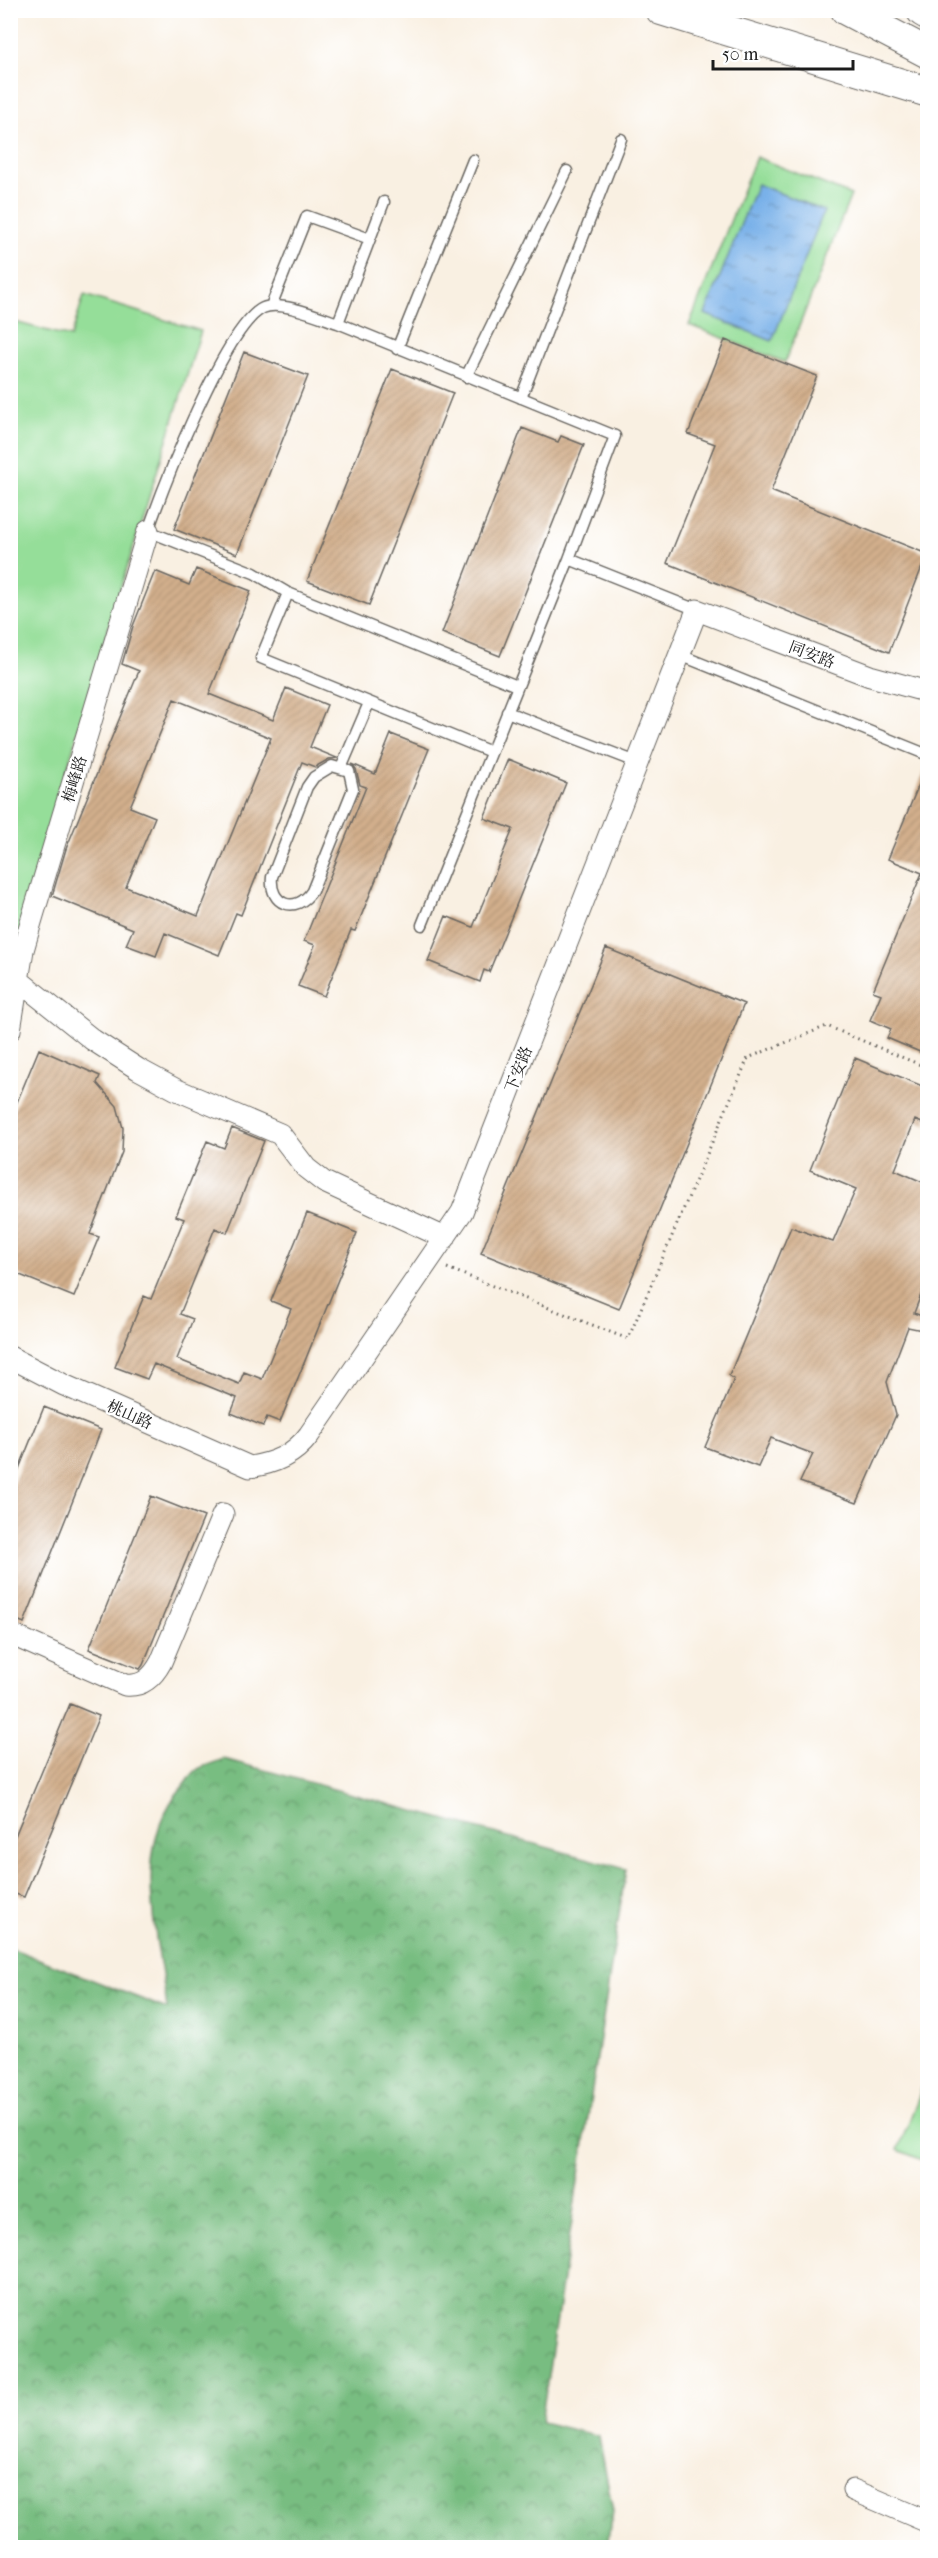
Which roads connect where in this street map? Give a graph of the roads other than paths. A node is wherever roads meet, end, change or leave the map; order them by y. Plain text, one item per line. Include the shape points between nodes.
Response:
1 (661, 10) edge
2 (846, 10) edge
3 (922, 10) edge
4 (927, 13) edge
5 (927, 53) edge
6 (927, 92) edge
7 (621, 139) dead end
8 (473, 160) dead end
9 (567, 171) dead end
10 (384, 202) dead end
11 (370, 239) junction
12 (271, 306) junction
13 (338, 323) junction
14 (397, 349) junction
15 (466, 377) junction
16 (521, 398) junction
17 (148, 531) junction
18 (569, 559) junction
19 (288, 592) junction
20 (698, 610) junction
21 (680, 655) junction
22 (517, 686) junction
23 (927, 692) edge
24 (369, 703) junction
25 (507, 712) junction
26 (491, 752) junction
27 (927, 755) edge
28 (639, 763) junction
29 (342, 766) junction
30 (422, 925) dead end
31 (18, 980) junction
32 (10, 1030) edge
33 (445, 1238) junction
34 (10, 1357) edge
35 (250, 1467) joint
36 (222, 1514) dead end
37 (10, 1634) edge
38 (853, 2490) dead end
39 (927, 2522) edge

1 - 6 main road
2 - 5 main road
3 - 4 highway
7 - 16 lane
8 - 14 lane
9 - 15 lane
10 - 11 lane
11 - 12 lane via 307,216
11 - 13 lane
12 - 13 lane
12 - 17 lane via 244,324 220,366 186,434
13 - 14 lane
14 - 15 lane
15 - 16 lane
16 - 18 lane via 615,436
17 - 19 lane via 254,573
17 - 31 street, 梅峰路 via 31,921
18 - 20 lane
18 - 22 lane
19 - 22 lane
19 - 24 lane via 261,658
20 - 21 street, 下安路
20 - 23 street, 同安路 via 870,676
21 - 27 lane
21 - 28 street, 下安路
22 - 25 lane
24 - 26 lane
24 - 29 lane
25 - 26 lane
25 - 28 lane
26 - 30 lane
28 - 33 street, 下安路 via 462,1212
29 - 29 lane via 332,765 307,787 272,877 270,889 281,901 294,906 302,904 312,891 353,789 349,771
31 - 32 street, 梅峰路
31 - 33 street via 93,1040 138,1069 280,1134 306,1168 324,1182
33 - 35 street, 下安路 via 301,1446 269,1464
34 - 35 street, 桃山路
36 - 37 street via 161,1662 146,1681 134,1686 119,1683
38 - 39 street

